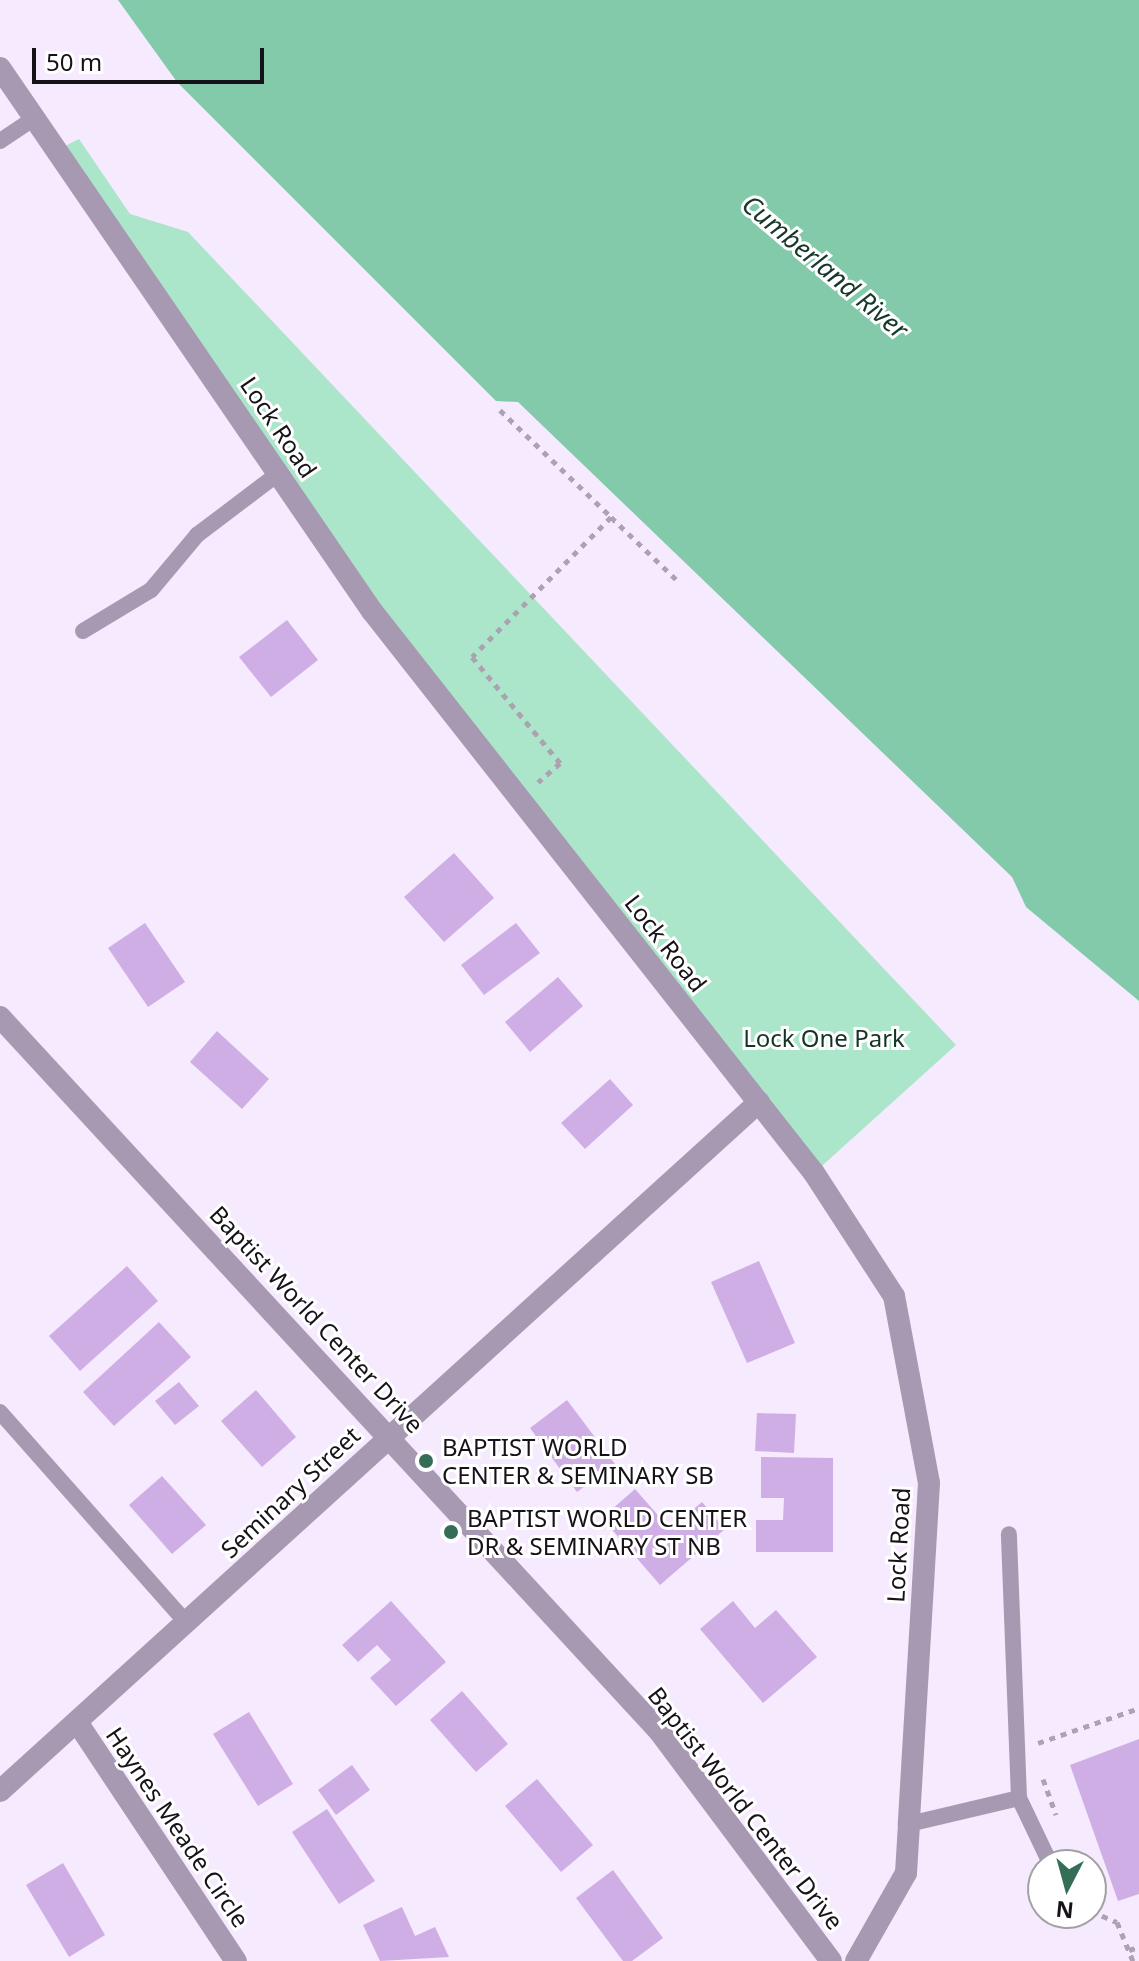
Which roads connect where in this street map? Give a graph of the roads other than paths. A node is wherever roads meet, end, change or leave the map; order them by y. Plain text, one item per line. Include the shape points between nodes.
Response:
1 (0, 68) edge
2 (36, 117) junction
3 (0, 141) edge
4 (279, 473) junction
5 (83, 631) dead end
6 (0, 1017) edge
7 (759, 1102) junction
8 (0, 1412) edge
9 (389, 1435) junction
10 (1009, 1534) dead end
11 (187, 1623) junction
12 (77, 1722) junction
13 (0, 1791) edge
14 (1019, 1798) junction
15 (909, 1824) junction
16 (1043, 1849) edge
17 (236, 1961) edge
18 (831, 1961) edge
19 (856, 1961) edge

1 - 2 street, Lock Road
2 - 3 lane
2 - 4 street, Lock Road
4 - 5 lane via 197,535 151,590
4 - 7 street, Lock Road via 372,611
6 - 9 street, Baptist World Center Drive
7 - 9 street, Seminary Street
7 - 15 street, Lock Road via 894,1296 929,1483
8 - 11 lane
9 - 11 street, Seminary Street
9 - 18 street, Baptist World Center Drive via 659,1731
10 - 14 lane
11 - 12 street, Seminary Street
12 - 13 street, Seminary Street
12 - 17 street, Haynes Meade Circle
14 - 15 lane
14 - 16 lane
15 - 19 street, Lock Road via 906,1873

